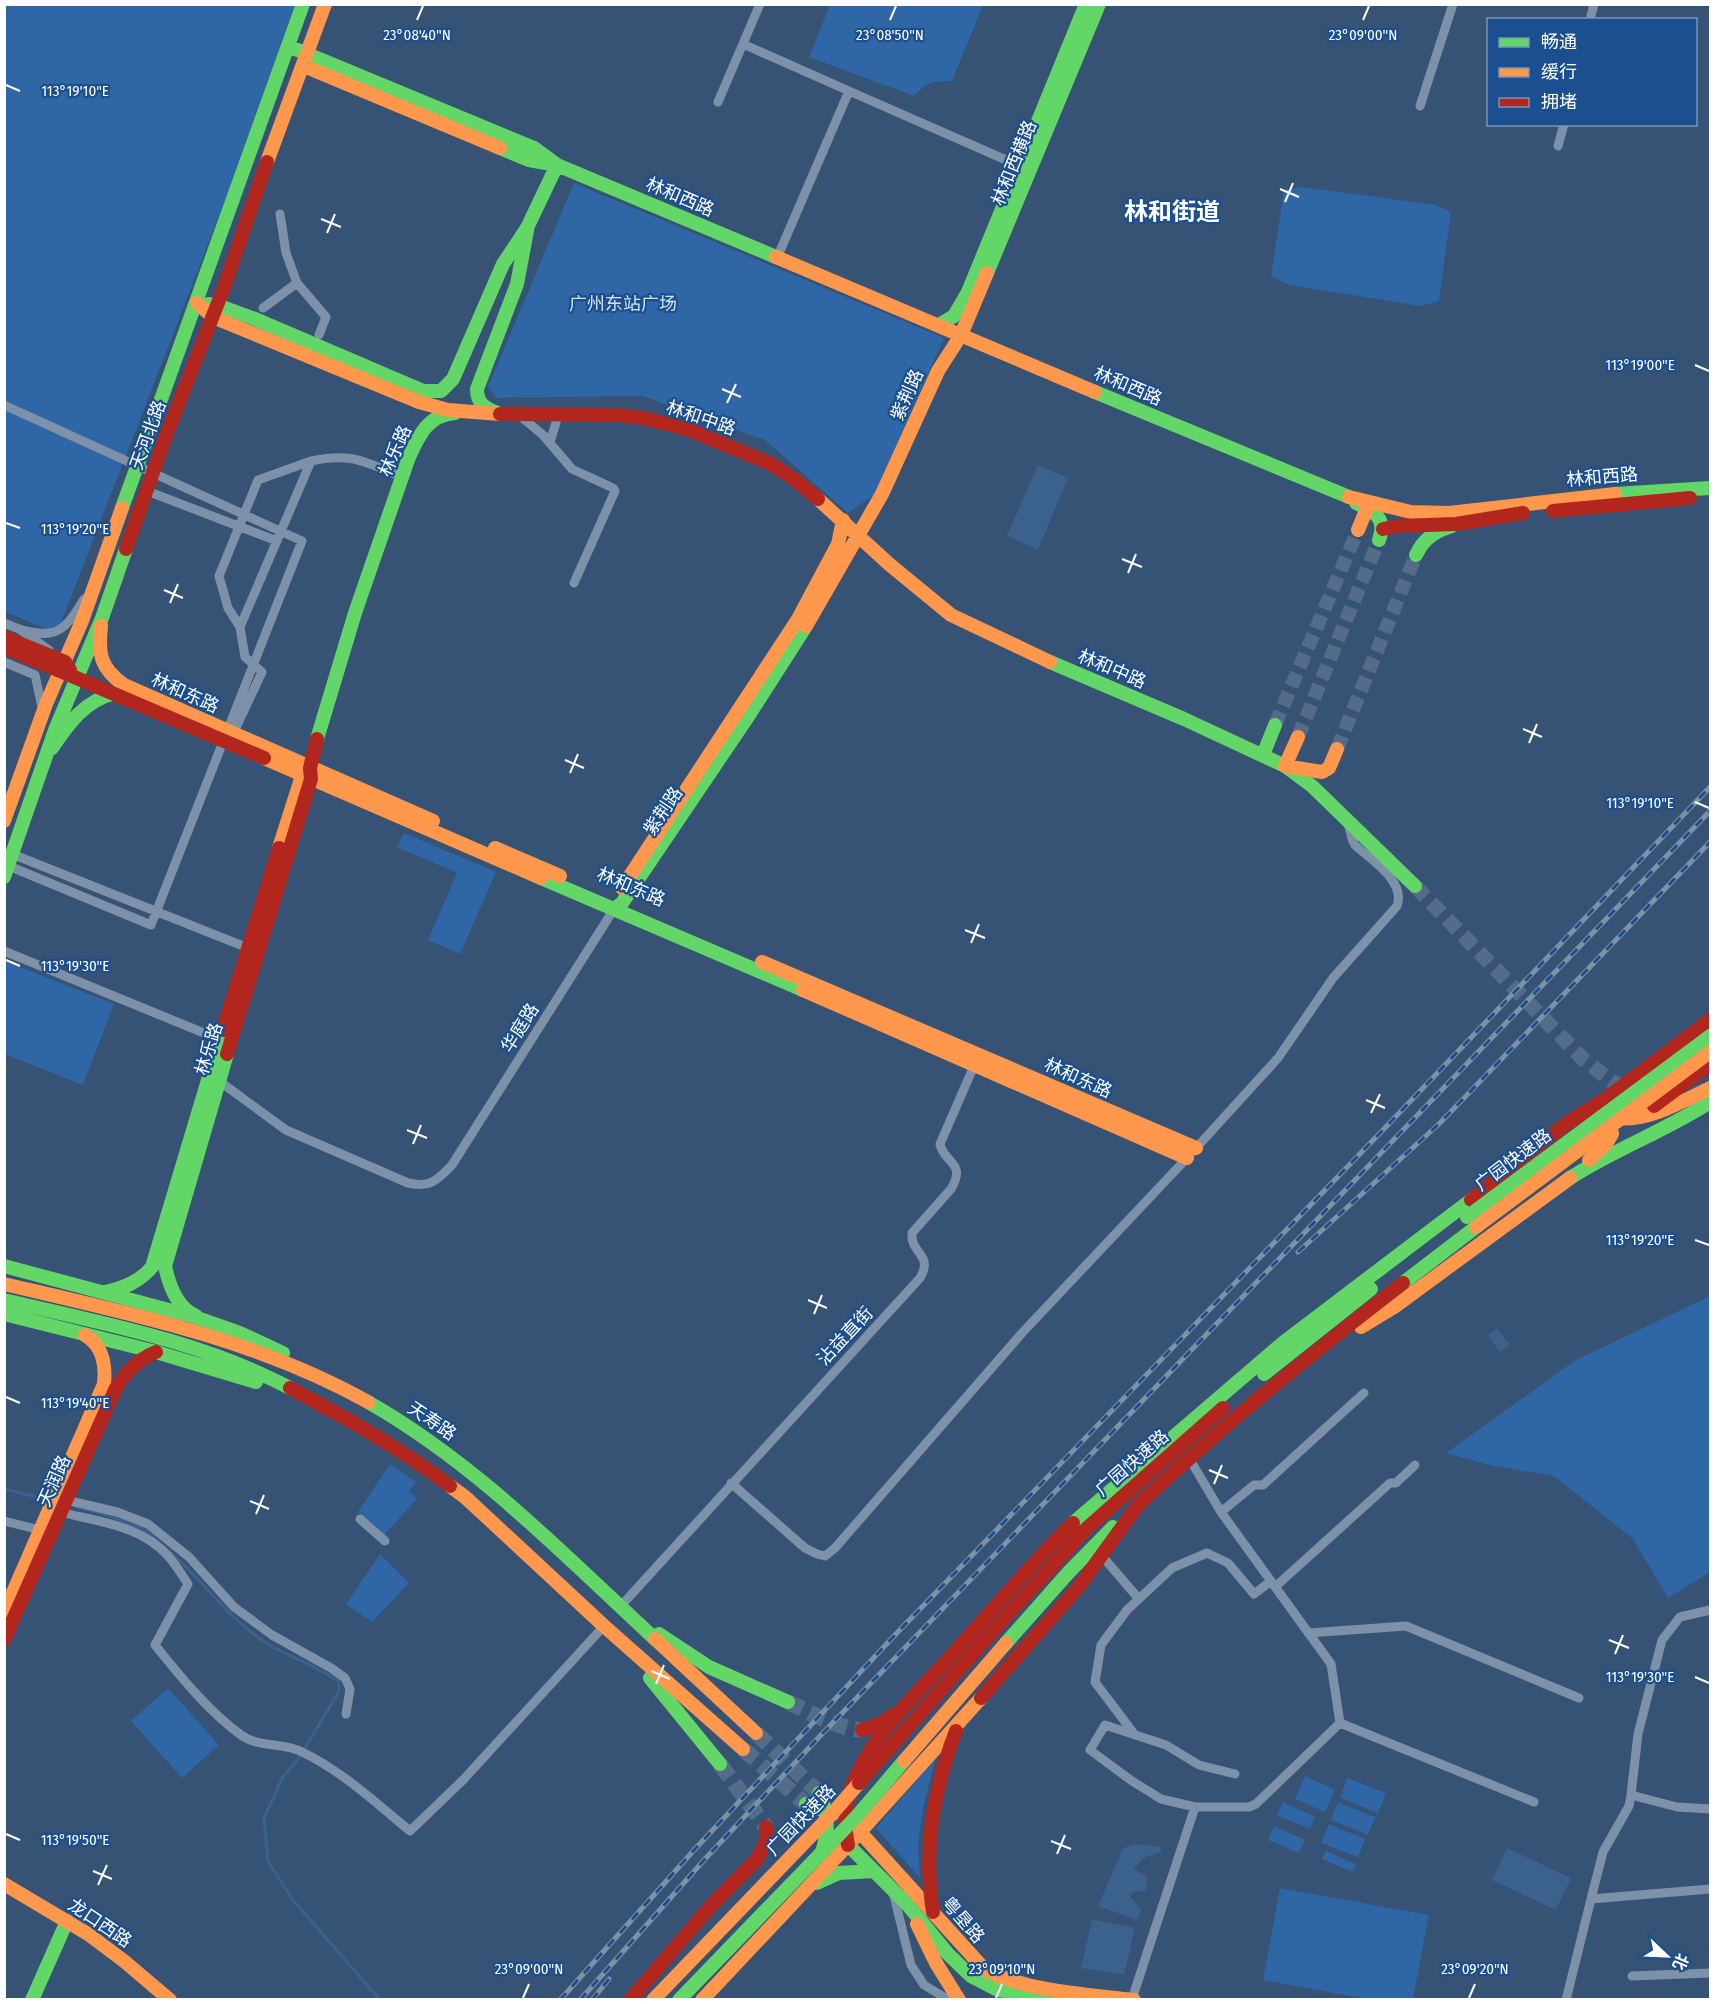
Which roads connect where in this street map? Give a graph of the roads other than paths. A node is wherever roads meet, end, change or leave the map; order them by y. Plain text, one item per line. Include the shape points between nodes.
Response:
1 (303, 4) edge
2 (325, 4) edge
3 (760, 4) edge
4 (1086, 4) edge
5 (1099, 4) edge
6 (1454, 4) edge
7 (743, 44) junction
8 (288, 46) junction
9 (306, 60) junction
10 (849, 91) junction
11 (718, 102) dead end
12 (1420, 106) dead end
13 (1563, 126) edge
14 (1558, 146) dead end
15 (557, 165) junction
16 (1025, 168) junction
17 (280, 214) dead end
18 (527, 228) junction
19 (777, 258) junction
20 (297, 284) junction
21 (197, 303) junction
22 (263, 308) dead end
23 (215, 311) junction
24 (939, 325) junction
25 (319, 335) dead end
26 (961, 335) junction
27 (4, 405) edge
28 (502, 414) junction
29 (519, 415) junction
30 (558, 416) junction
31 (550, 442) junction
32 (311, 461) junction
33 (402, 477) junction
34 (1710, 488) edge
35 (147, 491) junction
36 (1341, 495) junction
37 (1710, 495) edge
38 (1367, 508) junction
39 (1397, 509) junction
40 (843, 520) junction
41 (1456, 524) junction
42 (240, 525) junction
43 (1419, 526) junction
44 (1358, 530) tunnel mouth
45 (856, 535) junction
46 (277, 541) junction
47 (96, 579) junction
48 (574, 583) dead end
49 (102, 618) junction
50 (4, 623) edge
51 (240, 627) junction
52 (19, 629) junction
53 (4, 637) edge
54 (4, 647) edge
55 (23, 655) junction
56 (4, 662) edge
57 (63, 667) junction
58 (35, 675) junction
59 (77, 679) junction
60 (116, 693) junction
61 (40, 724) junction
62 (1275, 725) tunnel mouth
63 (233, 734) junction
64 (1298, 736) tunnel mouth
65 (1337, 749) tunnel mouth
66 (29, 754) junction
67 (1263, 755) junction
68 (45, 759) junction
69 (1285, 766) junction
70 (308, 774) junction
71 (9, 796) edge
72 (4, 821) edge
73 (1348, 823) junction
74 (8, 859) edge
75 (4, 877) edge
76 (1415, 886) tunnel mouth
77 (617, 904) junction
78 (248, 948) junction
79 (4, 951) edge
80 (1710, 1020) edge
81 (1710, 1036) edge
82 (221, 1040) junction
83 (1710, 1052) edge
84 (977, 1060) junction
85 (1710, 1064) edge
86 (214, 1078) junction
87 (1710, 1088) edge
88 (1604, 1100) junction
89 (1710, 1102) edge
90 (1639, 1117) junction
91 (1566, 1124) junction
92 (1191, 1153) junction
93 (1569, 1179) junction
94 (1472, 1222) junction
95 (4, 1266) edge
96 (4, 1284) edge
97 (103, 1292) junction
98 (4, 1300) edge
99 (4, 1314) edge
100 (212, 1322) junction
101 (77, 1331) junction
102 (1330, 1340) junction
103 (156, 1352) junction
104 (1262, 1360) junction
105 (321, 1378) junction
106 (1364, 1393) dead end
107 (305, 1397) junction
108 (1189, 1458) junction
109 (1164, 1459) junction
110 (1415, 1465) dead end
111 (731, 1483) junction
112 (58, 1504) junction
113 (1138, 1504) junction
114 (1221, 1512) junction
115 (360, 1519) dead end
116 (4, 1521) edge
117 (527, 1521) junction
118 (40, 1530) junction
119 (510, 1539) junction
120 (385, 1541) dead end
121 (1102, 1556) junction
122 (1273, 1584) junction
123 (1139, 1599) junction
124 (619, 1608) junction
125 (1710, 1610) edge
126 (4, 1613) edge
127 (604, 1626) junction
128 (1308, 1633) junction
129 (4, 1640) edge
130 (1579, 1698) dead end
131 (788, 1702) tunnel mouth
132 (902, 1710) junction
133 (346, 1714) dead end
134 (960, 1721) junction
135 (1340, 1723) junction
136 (862, 1730) tunnel mouth
137 (756, 1734) tunnel mouth
138 (1135, 1735) junction
139 (936, 1747) junction
140 (744, 1749) tunnel mouth
141 (720, 1764) tunnel mouth
142 (1235, 1774) dead end
143 (1631, 1795) junction
144 (891, 1797) junction
145 (1534, 1802) dead end
146 (1195, 1807) junction
147 (1710, 1809) edge
148 (827, 1812) junction
149 (843, 1816) junction
150 (766, 1827) dead end
151 (829, 1827) junction
152 (860, 1832) junction
153 (848, 1845) junction
154 (874, 1871) junction
155 (4, 1884) edge
156 (1710, 1889) edge
157 (892, 1890) junction
158 (801, 1893) junction
159 (721, 1897) junction
160 (1591, 1899) junction
161 (907, 1904) junction
162 (933, 1912) junction
163 (67, 1921) junction
164 (761, 1936) junction
165 (673, 1950) junction
166 (1710, 1973) edge
167 (1632, 1976) dead end
168 (712, 1989) junction
169 (994, 1990) edge
170 (1052, 1999) edge
171 (1133, 1999) edge
172 (32, 2000) edge
173 (170, 2000) edge
174 (630, 2000) edge
175 (653, 2000) edge
176 (679, 2000) edge
177 (702, 2000) edge
178 (950, 2000) edge
179 (959, 2000) edge
180 (1566, 2000) edge

1 - 8 main road, 天河北路
2 - 9 main road, 天河北路
3 - 7 street
4 - 16 main road, 林和西横路
5 - 16 main road, 林和西横路
6 - 12 street
7 - 10 street
7 - 11 street
8 - 9 main road, 林和西路
8 - 21 main road, 天河北路
9 - 15 main road, 林和西路 via 534,148
9 - 23 main road, 天河北路
10 - 16 street
10 - 19 street
13 - 14 street
15 - 18 main road
15 - 19 main road, 林和西路
16 - 24 main road, 林和西横路 via 962,306 951,320
16 - 26 main road, 林和西横路
17 - 20 street via 286,253
18 - 23 main road, 林和中路 via 503,264 453,379 440,392 423,391
18 - 28 main road via 517,284 477,389 482,406
19 - 24 main road, 林和西路
20 - 22 street
20 - 25 street via 327,317
21 - 23 main road, 林和中路
21 - 47 main road, 天河北路
23 - 28 main road, 林和中路 via 412,400 448,410
23 - 35 main road, 天河北路
24 - 26 main road, 林和西路
26 - 36 main road, 林和西路
26 - 45 main road, 紫荆路 via 938,371 882,494
27 - 74 street via 302,541 151,925
28 - 29 main road, 林和中路
28 - 33 main road, 林乐路 via 437,416 427,423
29 - 30 main road, 林和中路
29 - 31 street
30 - 31 street
30 - 40 main road, 林和中路 via 617,415 690,430 771,464
31 - 48 street via 572,469 615,491
32 - 33 street via 332,456 353,458
32 - 42 street via 258,480
32 - 46 street
33 - 70 main road, 林乐路 via 338,663
34 - 39 main road, 林和西路 via 1449,513
35 - 42 street
35 - 49 main road, 天河北路
36 - 38 main road
36 - 39 main road, 林和西路
37 - 41 main road, 林和西路
38 - 43 main road, 林和西路 via 1379,517 1381,535 1398,526
38 - 44 main road
39 - 43 main road
40 - 45 main road, 林和中路
40 - 77 main road, 紫荆路 via 838,544 798,619
41 - 43 main road, 林和西路
41 - 43 main road via 1437,531 1417,551 1422,532
42 - 46 street
42 - 51 street via 219,576 228,608
45 - 67 main road, 林和中路 via 951,615
45 - 77 main road, 紫荆路 via 777,671
46 - 51 street
47 - 52 street via 60,629 45,635
47 - 57 main road, 天河北路
49 - 59 main road, 天河北路
49 - 63 main road, 林和东路 via 100,659 109,675
50 - 52 street
51 - 63 street via 245,657 262,672
52 - 57 street
53 - 57 main road
54 - 55 main road
55 - 57 main road
55 - 58 street
56 - 58 street
57 - 59 main road, 林和东路
57 - 61 main road, 天河北路
58 - 61 street via 43,705
59 - 60 main road, 林和东路
59 - 68 main road, 天河北路
60 - 68 main road via 83,708
60 - 70 main road, 林和东路
61 - 66 main road, 天河北路
62 - 67 main road
63 - 70 main road, 林和东路
64 - 69 main road
65 - 69 main road via 1329,768 1322,772
66 - 68 main road
66 - 71 main road, 天河北路
67 - 69 main road, 林和中路
68 - 74 main road, 天河北路
69 - 73 main road, 林和中路 via 1312,786
70 - 77 main road, 林和东路
70 - 78 main road, 林乐路
70 - 86 main road, 林乐路
71 - 72 main road, 天河北路
73 - 76 main road, 林和中路
73 - 92 street via 1355,845 1391,879 1399,892 1397,906 1333,978 1278,1058
74 - 75 main road, 天河北路
74 - 78 street
77 - 84 main road, 林和东路
77 - 86 street, 华庭路 via 452,1165 434,1182 421,1186 408,1183 286,1130
78 - 82 main road, 林乐路
79 - 82 street
80 - 88 main road
81 - 94 main road, 广园快速路, bridge
82 - 86 main road, 林乐路
83 - 94 main road, 广园快速路, bridge
84 - 92 main road, 林和东路
84 - 111 street, 沾益直街 via 940,1144 954,1163 956,1181 912,1233 925,1269
85 - 90 main road
86 - 97 main road, 林乐路 via 152,1267 131,1286
86 - 100 main road, 林乐路 via 165,1266 170,1288 189,1314
87 - 90 main road
88 - 90 main road via 1616,1120
88 - 91 main road
89 - 93 main road
91 - 93 main road via 1599,1121 1612,1129 1606,1144
91 - 104 main road
92 - 111 street via 1022,1333 825,1556 805,1548
93 - 102 main road via 1395,1306
94 - 102 main road, 广园快速路
94 - 109 main road, 广园快速路 via 1291,1352
95 - 97 main road
96 - 105 main road, 天寿路 via 197,1332
97 - 100 main road
98 - 107 main road via 192,1347 238,1364
99 - 101 main road
100 - 105 main road via 281,1352
101 - 103 main road
101 - 112 main road, 天润路 via 91,1338 99,1348 106,1372
102 - 108 main road, 广园快速路
103 - 107 main road
103 - 112 main road, 天润路 via 124,1373
104 - 109 main road
104 - 132 main road via 1049,1546
105 - 117 main road, 天寿路 via 389,1414 439,1447
106 - 114 street via 1263,1485 1254,1485
107 - 119 main road via 416,1460 465,1497
108 - 113 main road, 广园快速路
108 - 114 street
109 - 175 main road, 广园快速路, bridge via 1086,1529 838,1808
110 - 122 street
111 - 124 street, 沾益直街
112 - 118 main road, 天润路
112 - 127 street via 141,1534 169,1556 188,1584 155,1645 242,1736 302,1752 350,1781 410,1831 463,1780
112 - 129 main road, 天润路
112 - 133 street via 117,1512 148,1524 189,1557 234,1607 272,1635 345,1678 350,1689
113 - 121 main road
113 - 176 main road, 广园快速路, bridge via 1068,1573 862,1810
114 - 122 street
115 - 120 street
116 - 118 street
117 - 119 main road
117 - 124 main road, 天寿路
118 - 126 main road, 天润路
119 - 127 main road
121 - 123 street
121 - 134 main road
122 - 123 street via 1254,1594 1228,1563 1207,1553 1172,1568
122 - 128 street
123 - 138 street via 1126,1610 1101,1645 1095,1682
124 - 131 main road via 709,1667
124 - 137 main road, 天寿路
125 - 143 street via 1680,1617 1662,1640 1638,1734
127 - 140 main road
127 - 141 main road
128 - 130 street via 1406,1626
128 - 135 street via 1331,1664
132 - 136 main road
132 - 139 main road via 901,1729 905,1738 914,1746
132 - 149 main road via 859,1769
134 - 139 main road
134 - 162 main road via 942,1772 927,1851
135 - 145 street
135 - 146 street via 1256,1804
138 - 142 street via 1166,1745 1199,1765
138 - 146 street via 1105,1725 1090,1750 1161,1799
139 - 144 main road
143 - 147 street via 1677,1807
143 - 160 street via 1629,1806 1603,1852
144 - 149 main road via 867,1810
144 - 152 main road
146 - 171 street
148 - 149 main road
148 - 149 main road via 819,1793
148 - 151 main road
148 - 151 main road via 806,1804
149 - 152 main road
149 - 153 main road
150 - 159 main road via 766,1842 757,1859
151 - 153 main road
151 - 158 main road via 818,1861
152 - 153 main road
152 - 162 main road, 粤垦路
153 - 154 main road, 粤垦路
153 - 158 main road
154 - 157 main road, 粤垦路
154 - 158 main road via 835,1874
155 - 163 main road, 龙口西路
156 - 160 street
157 - 161 main road, 粤垦路
157 - 178 street via 911,1965 924,1985
158 - 164 main road
159 - 164 main road via 749,1890 765,1897 770,1914
159 - 165 main road
160 - 180 street
161 - 169 main road, 粤垦路 via 963,1969
161 - 179 main road via 936,1964
162 - 169 main road, 粤垦路 via 978,1964
163 - 172 main road
163 - 173 main road, 龙口西路 via 124,1960
164 - 168 main road
165 - 168 main road via 691,1947 710,1953 717,1969
165 - 174 main road
166 - 167 street
168 - 177 main road
169 - 170 main road, 粤垦路
169 - 171 main road, 粤垦路 via 1012,1981

